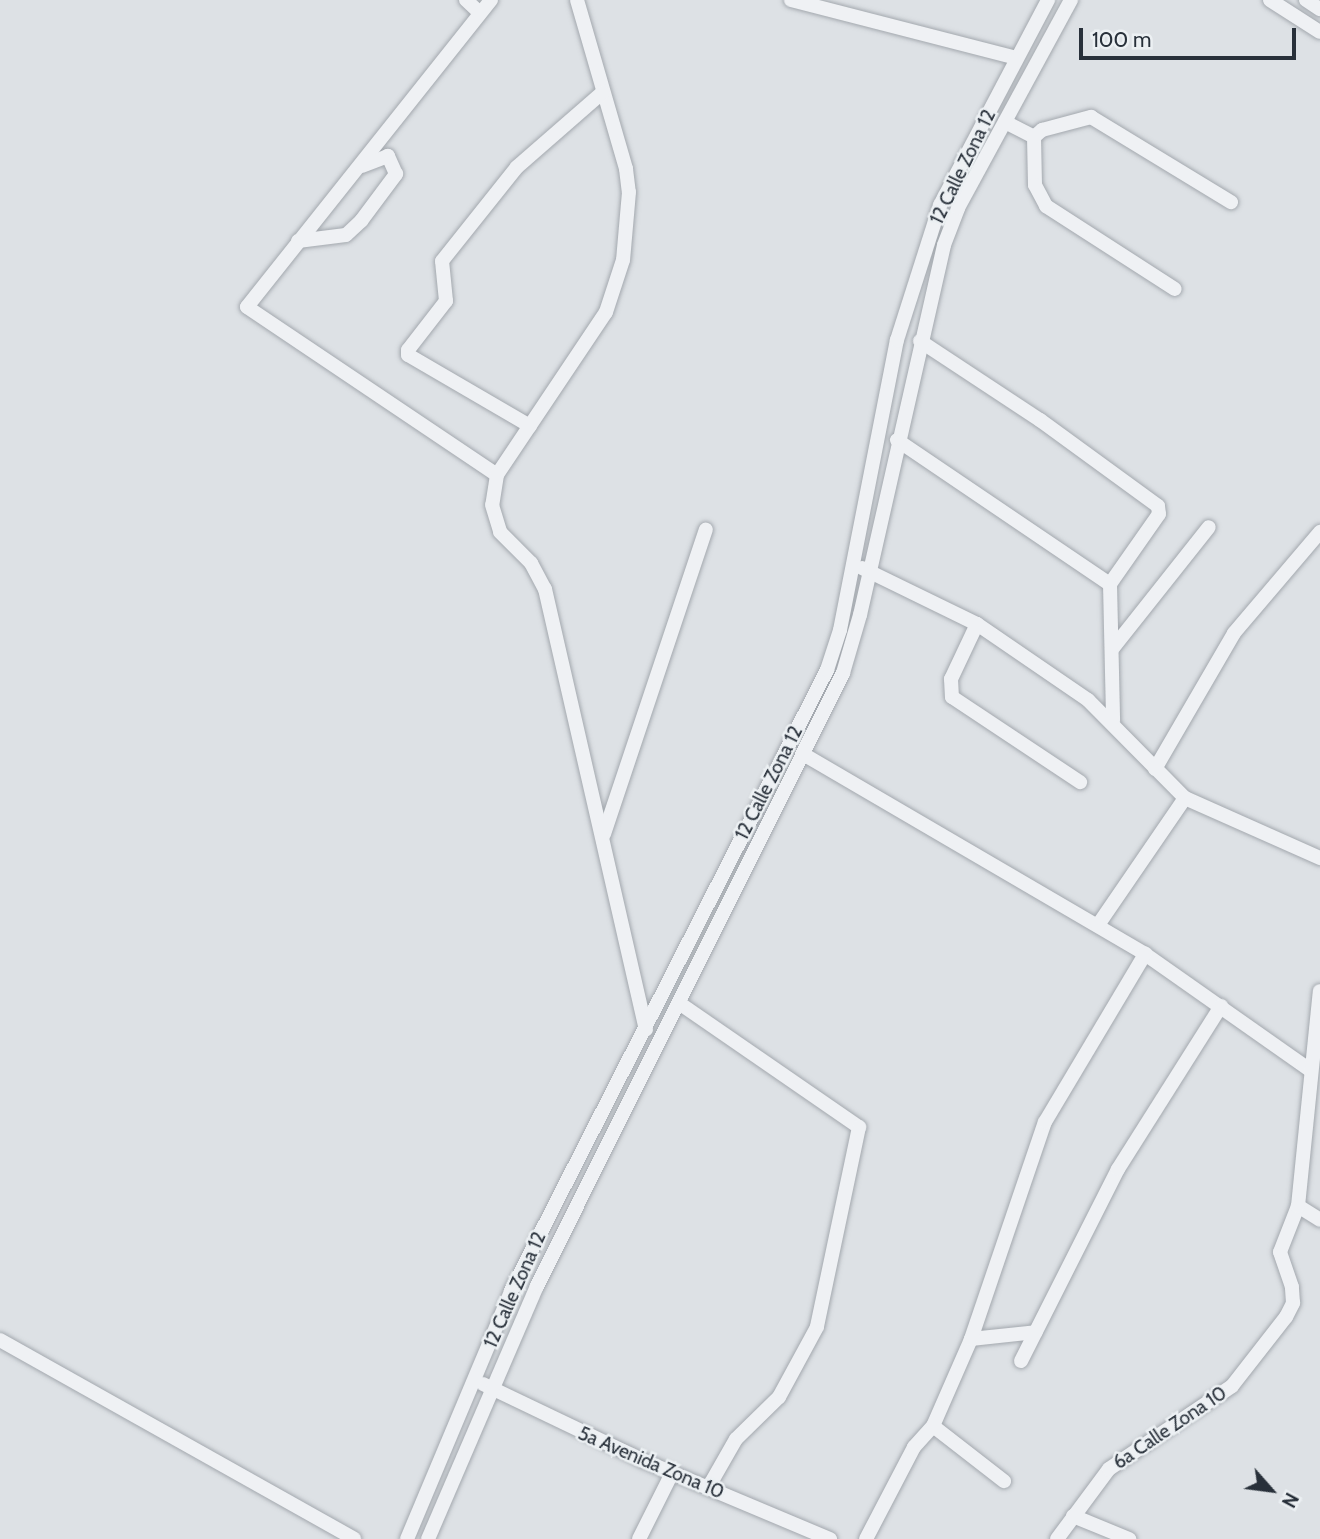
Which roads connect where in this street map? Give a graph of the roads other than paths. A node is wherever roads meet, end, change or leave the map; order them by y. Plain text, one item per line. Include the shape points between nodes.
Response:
1 (466, 0) edge
2 (491, 0) edge
3 (577, 0) edge
4 (791, 0) edge
5 (1048, 0) edge
6 (1071, 0) edge
7 (1270, 0) edge
8 (1306, 0) edge
9 (1320, 9) edge
10 (480, 13) junction
11 (1320, 32) edge
12 (1017, 58) junction
13 (603, 92) junction
14 (1005, 122) junction
15 (1034, 137) junction
16 (354, 171) junction
17 (1231, 202) dead end
18 (298, 241) junction
19 (1175, 289) dead end
20 (920, 341) junction
21 (530, 426) junction
22 (897, 440) junction
23 (497, 475) junction
24 (1209, 527) dead end
25 (706, 530) dead end
26 (1320, 532) edge
27 (852, 566) junction
28 (871, 570) junction
29 (1110, 584) junction
30 (977, 624) junction
31 (1113, 648) junction
32 (1113, 721) junction
33 (803, 754) junction
34 (1155, 769) junction
35 (1080, 782) dead end
36 (1185, 797) junction
37 (604, 835) junction
38 (1320, 858) edge
39 (1098, 925) junction
40 (1144, 954) junction
41 (1320, 991) edge
42 (679, 1003) junction
43 (1221, 1006) junction
44 (642, 1028) junction
45 (662, 1039) junction
46 (1310, 1070) junction
47 (1298, 1206) junction
48 (1320, 1220) edge
49 (1036, 1332) junction
50 (971, 1339) junction
51 (0, 1340) edge
52 (1021, 1361) dead end
53 (475, 1380) junction
54 (491, 1389) junction
55 (933, 1426) junction
56 (672, 1473) junction
57 (1004, 1481) dead end
58 (708, 1488) junction
59 (1073, 1516) junction
60 (354, 1539) edge
61 (407, 1539) edge
62 (428, 1539) edge
63 (639, 1539) edge
64 (830, 1539) edge
65 (866, 1539) edge
66 (1057, 1539) edge
67 (1129, 1539) edge

1 - 10 street
2 - 10 street
3 - 13 street
4 - 12 street
5 - 12 street, 12 Calle Zona 12
6 - 14 street, 12 Calle Zona 12
7 - 11 street
8 - 9 street
10 - 16 street
12 - 27 street, 12 Calle Zona 12 via 940,205 897,340
13 - 21 street via 629,192 623,260 606,312
13 - 21 street via 517,167 442,261 446,301 408,350 408,355
14 - 15 street
14 - 20 street, 12 Calle Zona 12 via 958,208
15 - 17 street via 1077,119 1098,119
15 - 19 street via 1035,185 1046,206
16 - 18 street
16 - 18 street via 381,155 391,158 396,168 392,181 346,235
18 - 23 street via 247,301 249,312
20 - 22 street, 12 Calle Zona 12
20 - 29 street via 1158,506 1159,514
21 - 23 street
22 - 28 street, 12 Calle Zona 12
22 - 29 street
23 - 37 street via 494,515 500,532 531,563 545,589
24 - 31 street
25 - 37 street
26 - 34 street via 1234,633
27 - 28 street
27 - 44 street, 12 Calle Zona 12 via 827,670
28 - 30 street
28 - 33 street, 12 Calle Zona 12 via 843,673
29 - 31 street
30 - 32 street
30 - 35 street via 951,679 952,697
31 - 32 street
32 - 34 street
33 - 39 street
33 - 42 street, 12 Calle Zona 12
34 - 36 street
36 - 38 street
36 - 39 street
37 - 44 street
39 - 40 street
40 - 43 street
40 - 50 street via 1045,1122
41 - 46 street, 6a Calle Zona 10
42 - 45 street, 12 Calle Zona 12
42 - 58 street via 859,1127 817,1327 779,1397 736,1439
43 - 46 street
43 - 49 street via 1118,1169
44 - 45 street
44 - 53 street, 12 Calle Zona 12 via 511,1291
45 - 54 street, 12 Calle Zona 12 via 537,1286
46 - 47 street, 6a Calle Zona 10
47 - 48 street
47 - 59 street, 6a Calle Zona 10 via 1280,1252 1292,1287 1293,1303 1286,1317 1232,1386 1186,1421 1124,1456
49 - 50 street
49 - 52 street
50 - 55 street
51 - 60 street
53 - 54 street, 5a Avenida Zona 10
53 - 61 street, 12 Calle Zona 12
54 - 56 street, 5a Avenida Zona 10
54 - 62 street, 12 Calle Zona 12
55 - 57 street
55 - 65 street via 914,1447
56 - 58 street, 5a Avenida Zona 10
56 - 63 street
58 - 64 street, 5a Avenida Zona 10
59 - 66 street, 6a Calle Zona 10
59 - 67 street

